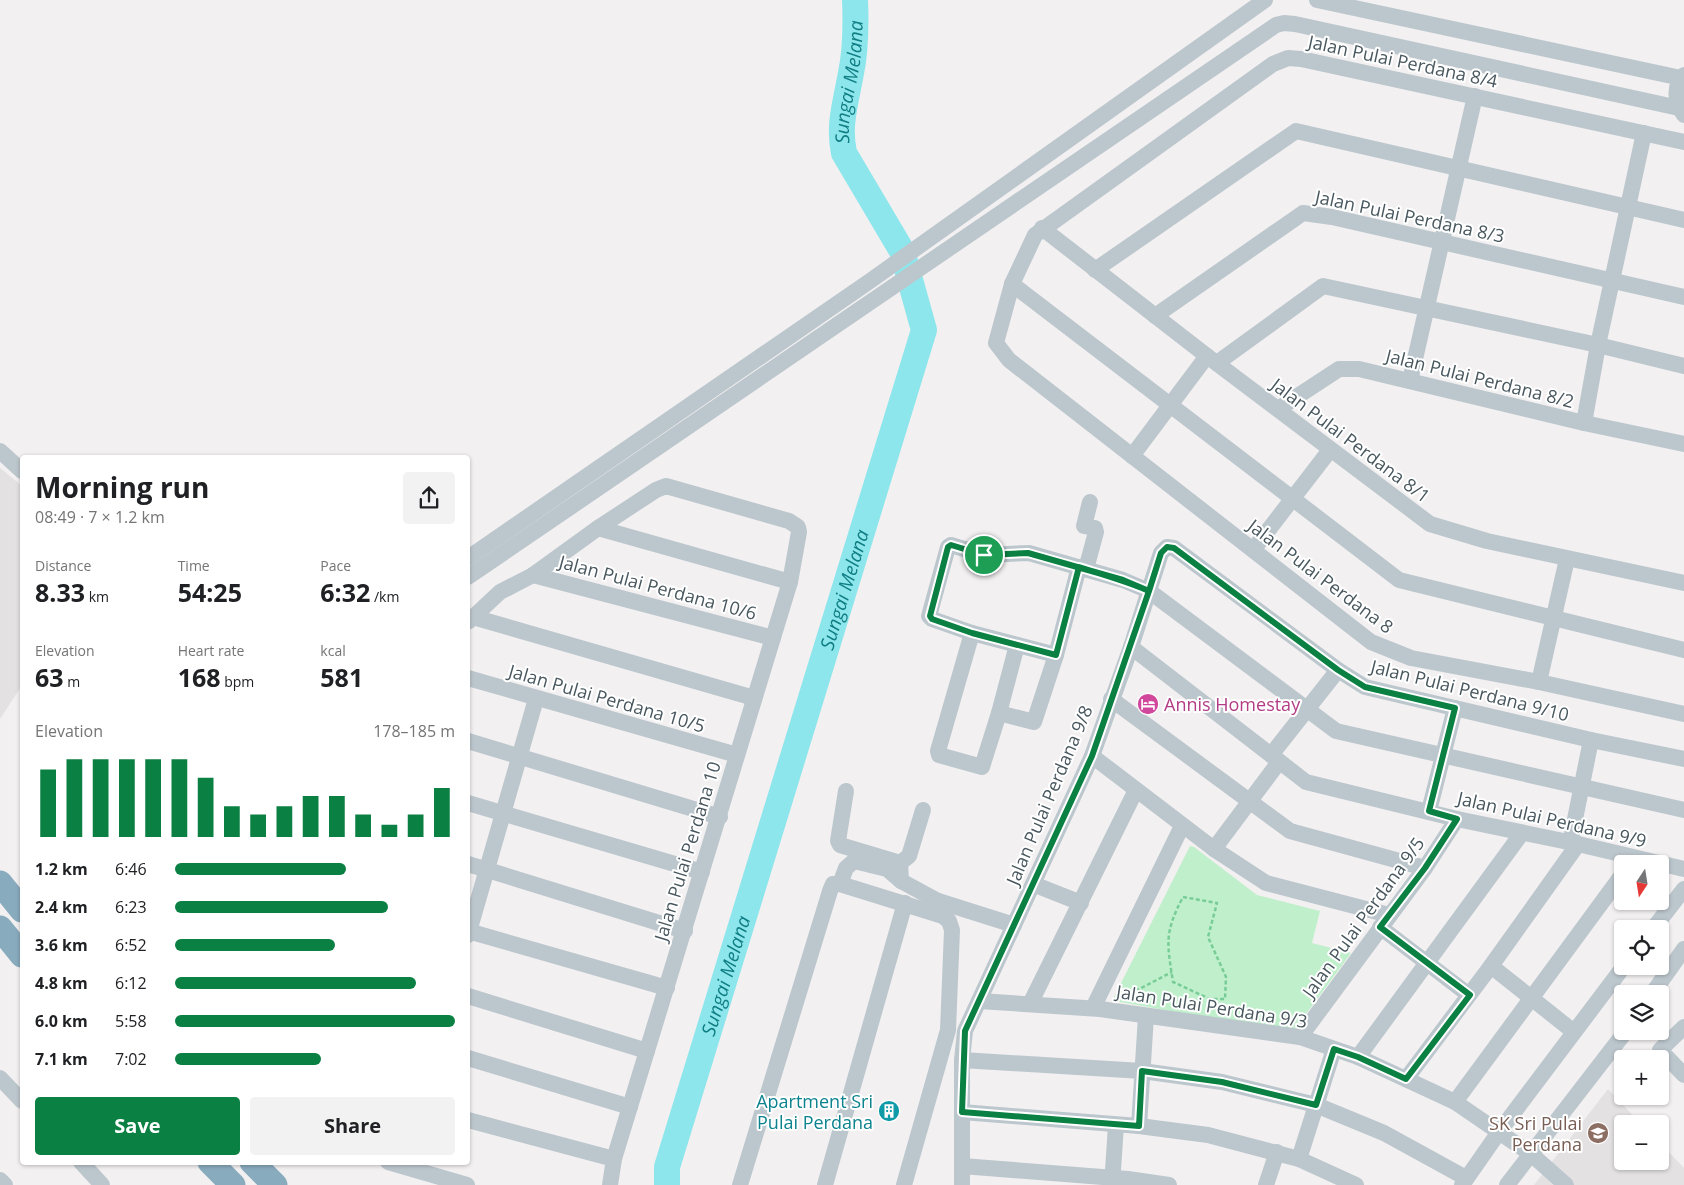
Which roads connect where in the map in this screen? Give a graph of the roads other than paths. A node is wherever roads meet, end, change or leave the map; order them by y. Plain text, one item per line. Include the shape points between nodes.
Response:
1 (1265, 0) edge
2 (1317, 0) edge
3 (1682, 76) edge
4 (1475, 96) junction
5 (1682, 112) edge
6 (1644, 133) junction
7 (1684, 142) edge
8 (1458, 168) junction
9 (1627, 206) junction
10 (1684, 220) edge
11 (1042, 228) junction
12 (1442, 241) junction
13 (1095, 270) junction
14 (1612, 282) junction
15 (1012, 284) junction
16 (1684, 297) edge
17 (1426, 308) junction
18 (1155, 316) junction
19 (1598, 345) junction
20 (1212, 360) junction
21 (1684, 366) edge
22 (1410, 381) junction
23 (1170, 406) junction
24 (1278, 409) junction
25 (1584, 423) junction
26 (1684, 444) edge
27 (1330, 450) junction
28 (0, 451) edge
29 (1132, 456) junction
30 (20, 469) edge
31 (1292, 499) junction
32 (1090, 502) dead end
33 (598, 528) junction
34 (1167, 547) joint
35 (1253, 550) junction
36 (470, 557) edge
37 (1567, 559) junction
38 (1083, 568) junction
39 (533, 575) junction
40 (470, 576) edge
41 (790, 582) junction
42 (1684, 583) edge
43 (1149, 591) junction
44 (1554, 618) junction
45 (470, 619) edge
46 (972, 633) junction
47 (773, 638) junction
48 (1017, 645) junction
49 (1131, 647) junction
50 (1684, 650) edge
51 (1056, 655) junction
52 (1338, 670) junction
53 (470, 679) edge
54 (1539, 682) junction
55 (754, 698) junction
56 (536, 699) junction
57 (1111, 699) junction
58 (1455, 708) junction
59 (1306, 710) junction
60 (1000, 713) junction
61 (1684, 714) edge
62 (1591, 740) junction
63 (470, 742) edge
64 (519, 756) junction
65 (737, 756) junction
66 (1092, 756) junction
67 (1443, 757) junction
68 (1275, 758) junction
69 (1684, 759) edge
70 (1582, 785) junction
71 (1136, 790) junction
72 (846, 791) dead end
73 (1249, 801) junction
74 (470, 804) edge
75 (922, 810) dead end
76 (1684, 810) edge
77 (1429, 811) junction
78 (502, 814) junction
79 (720, 817) junction
80 (1457, 819) junction
81 (1182, 826) junction
82 (1522, 833) junction
83 (1574, 844) junction
84 (1214, 849) junction
85 (1614, 856) edge
86 (900, 863) junction
87 (470, 865) edge
88 (1669, 867) edge
89 (1425, 868) junction
90 (1684, 869) edge
91 (487, 870) junction
92 (702, 872) junction
93 (901, 881) junction
94 (0, 884) edge
95 (840, 884) junction
96 (1033, 884) junction
97 (1614, 886) edge
98 (1684, 889) edge
99 (1081, 903) junction
100 (905, 904) junction
101 (20, 906) edge
102 (940, 909) junction
103 (1660, 920) edge
104 (1384, 921) junction
105 (470, 925) edge
106 (1014, 925) junction
107 (0, 928) edge
108 (685, 931) junction
109 (470, 933) edge
110 (1684, 950) edge
111 (20, 953) edge
112 (1426, 962) junction
113 (1491, 966) junction
114 (1617, 975) edge
115 (1659, 985) edge
116 (666, 988) junction
117 (1470, 995) junction
118 (470, 997) edge
119 (1532, 998) junction
120 (979, 1001) junction
121 (1030, 1004) junction
122 (1097, 1008) junction
123 (1146, 1016) junction
124 (1684, 1027) edge
125 (948, 1030) junction
126 (965, 1031) junction
127 (1574, 1032) junction
128 (1300, 1037) junction
129 (1619, 1040) edge
130 (1334, 1049) junction
131 (647, 1050) junction
132 (1358, 1057) junction
133 (470, 1059) edge
134 (962, 1060) junction
135 (1142, 1071) junction
136 (1684, 1075) edge
137 (1406, 1079) junction
138 (2, 1086) edge
139 (20, 1100) edge
140 (1455, 1102) junction
141 (1316, 1105) junction
142 (630, 1107) junction
143 (962, 1112) junction
144 (470, 1121) edge
145 (1116, 1125) junction
146 (1139, 1126) junction
147 (1499, 1132) junction
148 (1278, 1152) junction
149 (1531, 1154) junction
150 (614, 1159) junction
151 (1299, 1159) junction
152 (84, 1165) edge
153 (213, 1165) edge
154 (255, 1165) edge
155 (400, 1165) edge
156 (962, 1166) junction
157 (0, 1180) edge
158 (1113, 1182) edge
159 (1464, 1182) edge
160 (273, 1183) edge
161 (5, 1185) edge
162 (102, 1185) edge
163 (232, 1185) edge
164 (467, 1185) edge
165 (610, 1185) edge
166 (740, 1185) edge
167 (825, 1185) edge
168 (904, 1185) edge
169 (962, 1185) edge
170 (1169, 1185) edge
171 (1266, 1185) edge
172 (1356, 1185) edge
173 (1507, 1185) edge
174 (1566, 1185) edge

1 - 36 street via 870,281
2 - 3 street
3 - 5 street via 1676,93
4 - 6 street, Jalan Pulai Perdana 8/4
4 - 8 street
4 - 11 street, Jalan Pulai Perdana 8/4 via 1288,58 1273,64
5 - 40 street via 1284,23 1268,29
6 - 7 street, Jalan Pulai Perdana 8/4
6 - 9 street
8 - 9 street
8 - 12 street
8 - 13 street via 1296,131
9 - 10 street
9 - 14 street
11 - 13 street, Jalan Pulai Perdana 8/1
11 - 15 street via 1035,235
12 - 14 street, Jalan Pulai Perdana 8/3
12 - 17 street
12 - 18 street, Jalan Pulai Perdana 8/3 via 1303,213
13 - 18 street, Jalan Pulai Perdana 8/1
14 - 16 street, Jalan Pulai Perdana 8/3
14 - 19 street
15 - 23 street
15 - 29 street, Jalan Pulai Perdana 8 via 996,343 1009,360
17 - 19 street
17 - 20 street via 1323,286
17 - 22 street
18 - 20 street, Jalan Pulai Perdana 8/1
19 - 21 street
19 - 25 street
20 - 23 street
20 - 24 street, Jalan Pulai Perdana 8/1
22 - 24 street, Jalan Pulai Perdana 8/2 via 1360,369 1339,369
22 - 25 street, Jalan Pulai Perdana 8/2
23 - 29 street
23 - 31 street
24 - 27 street, Jalan Pulai Perdana 8/1
25 - 26 street, Jalan Pulai Perdana 8/2
27 - 31 street
27 - 37 street, Jalan Pulai Perdana 8/1 via 1430,524
28 - 30 street
29 - 35 street, Jalan Pulai Perdana 8
31 - 35 street
31 - 44 street via 1405,583
32 - 38 street via 1084,526 1095,528 1096,532
33 - 39 street
33 - 41 street
33 - 41 street, Jalan Pulai Perdana 10 via 650,494 666,486 673,487 789,521 798,527 799,540
34 - 43 street, Jalan Pulai Perdana 9/8 via 1161,553
34 - 52 street, Jalan Pulai Perdana 9/10 via 1174,548
35 - 54 street, Jalan Pulai Perdana 8 via 1384,649 1411,658
37 - 42 street, Jalan Pulai Perdana 8/1
37 - 44 street
38 - 43 street
38 - 46 street via 1028,553 984,555 951,545 930,616
38 - 51 street
39 - 45 street via 500,592
39 - 47 street, Jalan Pulai Perdana 10/6
41 - 47 street, Jalan Pulai Perdana 10
43 - 49 street, Jalan Pulai Perdana 9/8
43 - 59 street
44 - 50 street
44 - 54 street
45 - 55 street
46 - 48 street
46 - 60 street via 939,745 939,755 982,767
47 - 55 street, Jalan Pulai Perdana 10
48 - 51 street
48 - 60 street
49 - 57 street, Jalan Pulai Perdana 9/8
49 - 68 street, Jalan Pulai Perdana 9/9
51 - 60 street via 1034,722
52 - 58 street, Jalan Pulai Perdana 9/10 via 1365,687
52 - 59 street
53 - 56 street, Jalan Pulai Perdana 10/5
54 - 61 street, Jalan Pulai Perdana 8
55 - 65 street, Jalan Pulai Perdana 10
56 - 64 street
56 - 65 street, Jalan Pulai Perdana 10/5
57 - 66 street, Jalan Pulai Perdana 9/8
57 - 73 street
58 - 62 street, Jalan Pulai Perdana 9/10
58 - 67 street
59 - 67 street via 1336,731
59 - 68 street
62 - 69 street, Jalan Pulai Perdana 9/10
62 - 70 street
63 - 64 street
64 - 78 street
64 - 79 street
65 - 79 street, Jalan Pulai Perdana 10
66 - 71 street
66 - 96 street, Jalan Pulai Perdana 9/8
67 - 70 street
67 - 77 street
68 - 73 street
68 - 77 street, Jalan Pulai Perdana 9/9 via 1306,782
70 - 76 street
70 - 83 street
71 - 81 street
71 - 99 street
72 - 86 street via 840,845
73 - 84 street
73 - 89 street via 1290,831
74 - 78 street
75 - 86 street via 909,856
77 - 80 street, Jalan Pulai Perdana 9/9
78 - 91 street
78 - 92 street
79 - 92 street, Jalan Pulai Perdana 10
80 - 82 street, Jalan Pulai Perdana 9/9
80 - 89 street, Jalan Pulai Perdana 9/5
81 - 84 street
81 - 122 street
82 - 83 street, Jalan Pulai Perdana 9/9
82 - 112 street
83 - 85 street, Jalan Pulai Perdana 9/9
83 - 113 street
84 - 104 street via 1266,883
86 - 93 street
87 - 91 street
88 - 90 street, Jalan Pulai Perdana 9/9
89 - 104 street, Jalan Pulai Perdana 9/5
91 - 105 street
91 - 108 street
92 - 108 street, Jalan Pulai Perdana 10
93 - 95 street via 887,869 854,861 846,868
93 - 102 street
94 - 101 highway
95 - 100 street
95 - 166 street via 833,884 830,891
96 - 99 street
96 - 106 street, Jalan Pulai Perdana 9/8
97 - 119 street
98 - 103 street
99 - 121 street
100 - 102 street
100 - 167 street
102 - 106 street
102 - 125 street via 952,930
104 - 112 street
104 - 128 street, Jalan Pulai Perdana 9/5
106 - 120 street, Jalan Pulai Perdana 9/8
107 - 111 highway
108 - 116 street, Jalan Pulai Perdana 10
109 - 116 street
110 - 115 street
112 - 117 street
112 - 132 street
113 - 117 street
113 - 119 street
114 - 127 street
116 - 131 street, Jalan Pulai Perdana 10
117 - 137 street
118 - 131 street
119 - 127 street
119 - 140 street
120 - 121 street, Jalan Pulai Perdana 9/3
120 - 126 street, Jalan Pulai Perdana 9/8
121 - 122 street, Jalan Pulai Perdana 9/3
122 - 123 street, Jalan Pulai Perdana 9/3
123 - 128 street, Jalan Pulai Perdana 9/3
123 - 135 street
124 - 136 street via 1660,1050
125 - 126 street
125 - 168 street
126 - 134 street, Jalan Pulai Perdana 9/8
127 - 147 street
128 - 130 street, Jalan Pulai Perdana 9/3
129 - 149 street
130 - 132 street, Jalan Pulai Perdana 9/3
130 - 141 street
131 - 142 street, Jalan Pulai Perdana 10
132 - 137 street, Jalan Pulai Perdana 9/3
133 - 142 street
134 - 135 street
134 - 143 street, Jalan Pulai Perdana 9/8
135 - 141 street via 1222,1082
135 - 146 street
137 - 140 street, Jalan Pulai Perdana 9/3
138 - 139 street
140 - 147 street, Jalan Pulai Perdana 9/3
141 - 151 street
141 - 159 street via 1384,1133
142 - 150 street, Jalan Pulai Perdana 10
143 - 145 street
143 - 156 street, Jalan Pulai Perdana 9/8
144 - 150 street
145 - 146 street
145 - 158 street
146 - 148 street via 1208,1135
147 - 149 street, Jalan Pulai Perdana 9/3
147 - 159 street
148 - 151 street
148 - 171 street
149 - 173 street
149 - 174 street, Jalan Pulai Perdana 9/3
150 - 165 street, Jalan Pulai Perdana 10
151 - 172 street
152 - 162 street
153 - 163 highway
154 - 160 highway
155 - 164 street
156 - 158 street
156 - 169 street, Jalan Pulai Perdana 9/8
157 - 161 street
158 - 170 street

